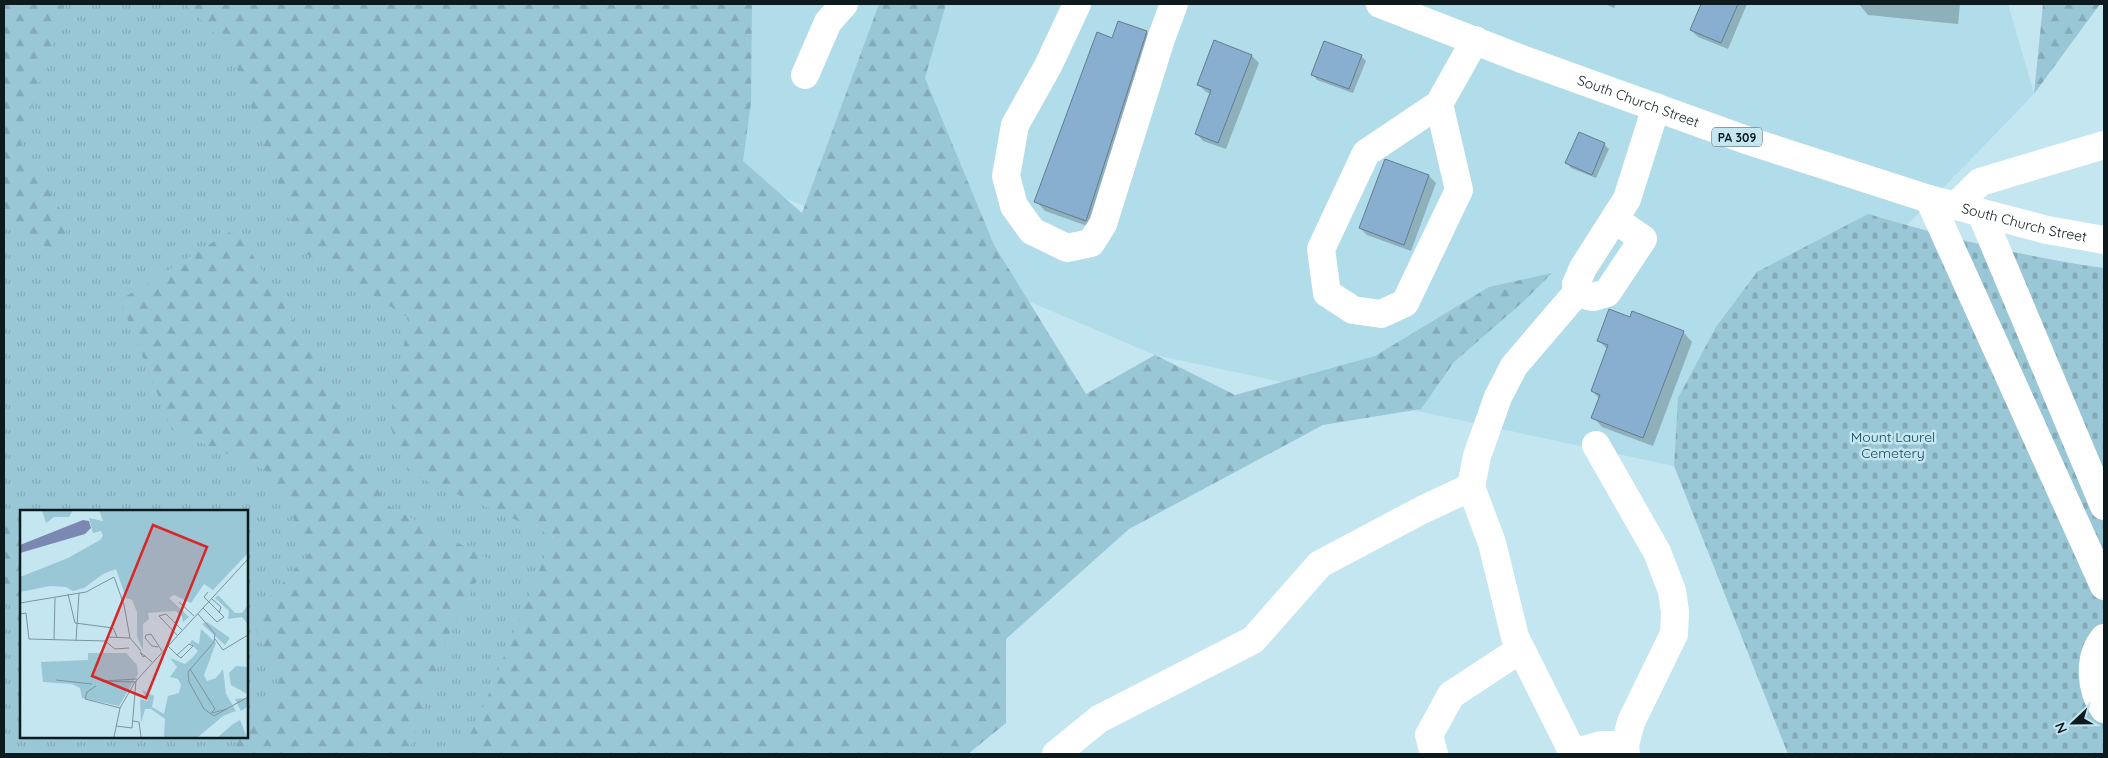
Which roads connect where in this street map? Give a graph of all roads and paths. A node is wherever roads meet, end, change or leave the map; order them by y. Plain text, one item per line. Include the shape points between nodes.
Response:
1 (844, 4) edge
2 (1077, 4) edge
3 (1174, 4) edge
4 (1380, 4) edge
5 (1475, 40) junction
6 (805, 75) dead end
7 (1439, 104) junction
8 (1656, 107) junction
9 (2104, 146) edge
10 (1929, 199) junction
11 (1969, 210) junction
12 (2104, 240) edge
13 (2010, 281) junction
14 (1973, 297) junction
15 (1596, 445) dead end
16 (1471, 487) junction
17 (2104, 506) edge
18 (2104, 586) edge
19 (2104, 638) edge
20 (1521, 648) junction
21 (2104, 709) edge
22 (1625, 750) edge
23 (1056, 754) edge
24 (1434, 754) edge

1 - 6 main road via 828,22
2 - 3 main road via 1015,125 1006,176 1014,206 1032,231 1067,248 1091,242 1103,224
4 - 5 main road, South Church Street / PA 309
5 - 7 main road
5 - 8 main road, South Church Street / PA 309
7 - 7 main road via 1366,153 1322,249 1327,293 1353,310 1381,314 1405,303 1459,190
8 - 10 main road, South Church Street / PA 309 via 1749,141
8 - 16 main road via 1627,199 1583,268 1576,284 1579,290 1514,366 1498,397
9 - 11 main road via 1980,182
10 - 11 main road, South Church Street / PA 309
10 - 14 main road
11 - 12 main road, South Church Street / PA 309 via 2047,230
11 - 13 main road
13 - 14 main road
13 - 17 main road
14 - 18 main road
15 - 22 main road via 1657,552 1672,591 1675,612 1674,634 1631,722
16 - 20 main road via 1492,543 1515,637
16 - 23 main road via 1320,564 1253,640 1099,719
19 - 21 main road via 2094,661 2093,682
20 - 22 main road via 1573,753 1601,745
20 - 24 main road via 1451,695 1429,735

